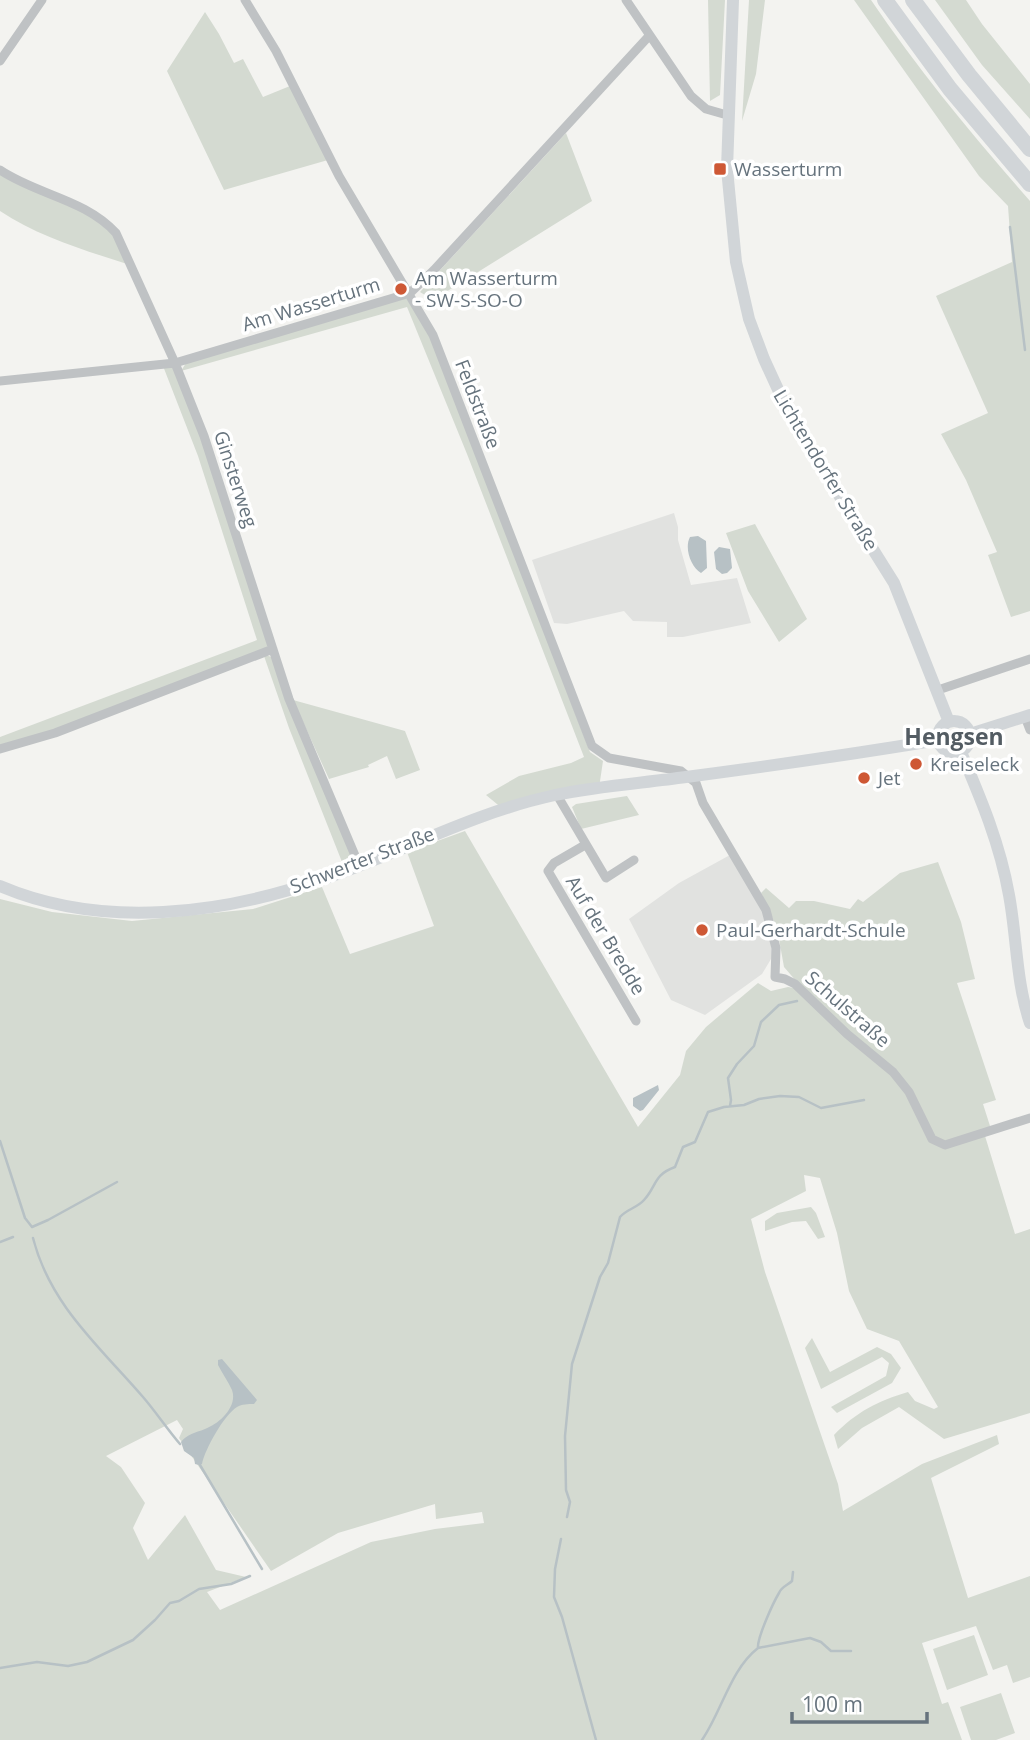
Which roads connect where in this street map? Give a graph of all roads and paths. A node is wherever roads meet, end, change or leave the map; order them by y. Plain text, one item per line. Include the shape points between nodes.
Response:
1 (42, 0) edge
2 (245, 0) edge
3 (626, 0) edge
4 (733, 0) edge
5 (885, 0) edge
6 (913, 0) edge
7 (649, 36) junction
8 (0, 61) edge
9 (727, 115) junction
10 (1030, 149) edge
11 (0, 170) edge
12 (1030, 184) edge
13 (410, 293) junction
14 (175, 363) junction
15 (0, 381) edge
16 (273, 649) junction
17 (1030, 659) edge
18 (939, 690) junction
19 (1027, 716) edge
20 (949, 722) junction
21 (1030, 730) edge
22 (970, 734) junction
23 (938, 740) junction
24 (0, 749) edge
25 (961, 752) junction
26 (691, 776) junction
27 (557, 795) junction
28 (585, 845) junction
29 (634, 860) dead end
30 (359, 865) junction
31 (0, 886) edge
32 (636, 1021) dead end
33 (1030, 1023) edge
34 (1030, 1118) edge

1 - 8 street
2 - 13 street, Feldstraße via 339,176
3 - 7 street
4 - 9 main road, Lichtendorfer Straße
5 - 12 highway via 950,89
6 - 10 highway
7 - 9 street via 698,104
7 - 13 street, Am Wasserturm
9 - 18 main road, Lichtendorfer Straße via 733,239 756,339 793,420 894,583
11 - 14 street, Ginsterweg via 90,211 116,233
13 - 14 street, Am Wasserturm
13 - 26 street, Feldstraße via 433,335 593,746 609,758
14 - 15 street, Am Wasserturm
14 - 16 street, Ginsterweg via 204,436
16 - 24 street via 55,733
16 - 30 street, Ginsterweg via 289,699
17 - 18 street
18 - 20 main road, Lichtendorfer Straße
19 - 21 street
19 - 22 main road
20 - 22 main road via 964,725
20 - 23 main road via 941,727
22 - 25 main road
23 - 25 main road via 948,752
23 - 26 main road, Schwerter Straße
25 - 33 main road via 1004,867 1020,988
26 - 27 main road, Schwerter Straße
26 - 34 street, Schulstraße via 766,910 776,948 775,977 795,984 894,1072 932,1139 945,1145
27 - 28 street
27 - 30 main road, Schwerter Straße via 460,823
28 - 29 street via 606,878
28 - 32 street, Auf der Bredde via 548,871
30 - 31 main road, Schwerter Straße via 268,894 179,911 96,911

